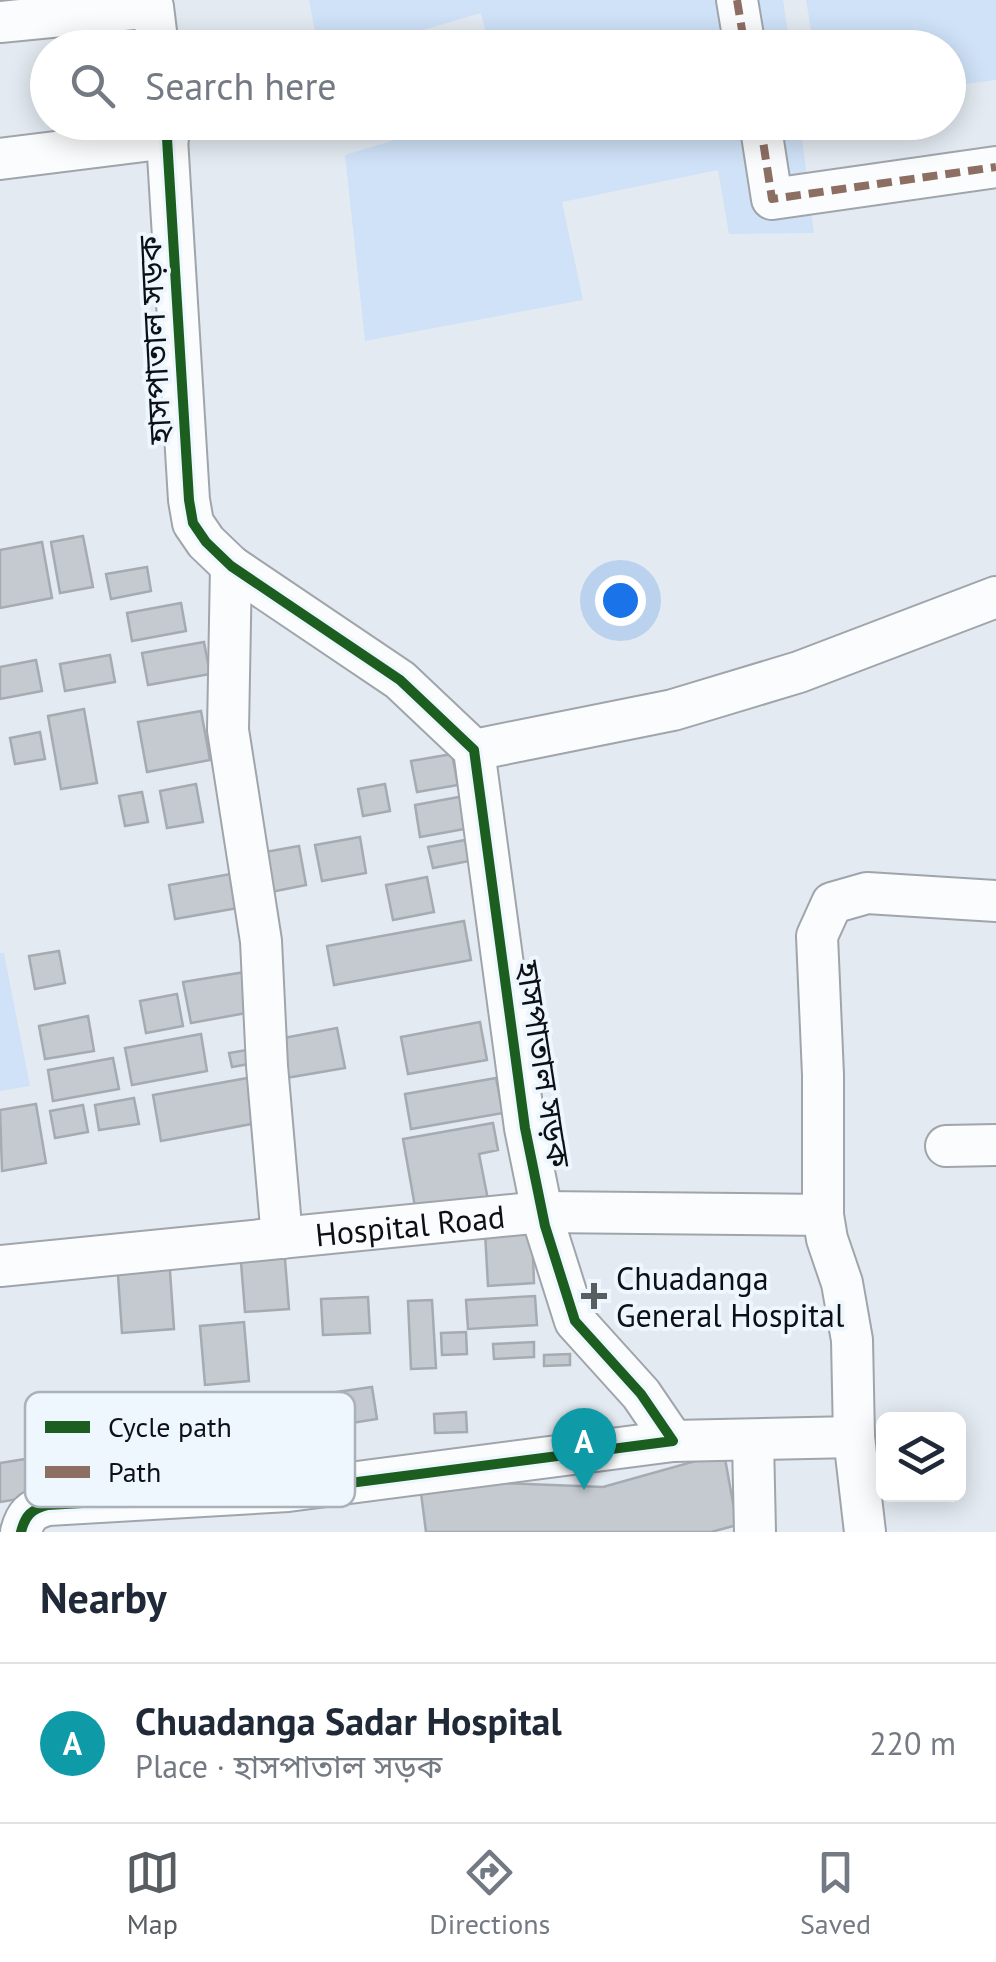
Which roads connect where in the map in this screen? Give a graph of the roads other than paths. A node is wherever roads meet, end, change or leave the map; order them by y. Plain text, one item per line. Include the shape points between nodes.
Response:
1 (737, 0) edge
2 (153, 3) edge
3 (0, 22) edge
4 (156, 30) edge
5 (743, 30) edge
6 (109, 140) edge
7 (168, 140) edge
8 (763, 140) edge
9 (0, 159) edge
10 (996, 167) edge
11 (231, 566) junction
12 (996, 598) edge
13 (474, 750) junction
14 (996, 900) edge
15 (996, 1145) edge
16 (946, 1146) dead end
17 (542, 1212) junction
18 (823, 1215) junction
19 (282, 1238) junction
20 (0, 1266) edge
21 (854, 1437) junction
22 (673, 1440) junction
23 (753, 1441) junction
24 (355, 1482) edge
25 (40, 1507) edge
26 (21, 1532) edge
27 (756, 1532) edge
28 (864, 1532) edge

1 - 5 street
2 - 3 street
2 - 4 street
6 - 9 street
7 - 11 street, হাসপাতাল সড়ক via 188,500 193,523
8 - 10 street via 772,199
11 - 13 street, হাসপাতাল সড়ক via 400,680
11 - 19 street via 228,730 261,941
12 - 13 street via 800,672 672,710
13 - 17 street, হাসপাতাল সড়ক
14 - 18 street via 866,893 832,903 817,936
15 - 16 street
17 - 18 street, Hospital Road
17 - 19 street, Hospital Road
17 - 22 street, হাসপাতাল সড়ক via 575,1321
18 - 21 street via 852,1340
19 - 20 street, Hospital Road
21 - 23 street
21 - 28 street
22 - 23 street
22 - 24 street
23 - 27 street
25 - 26 street via 26,1516

